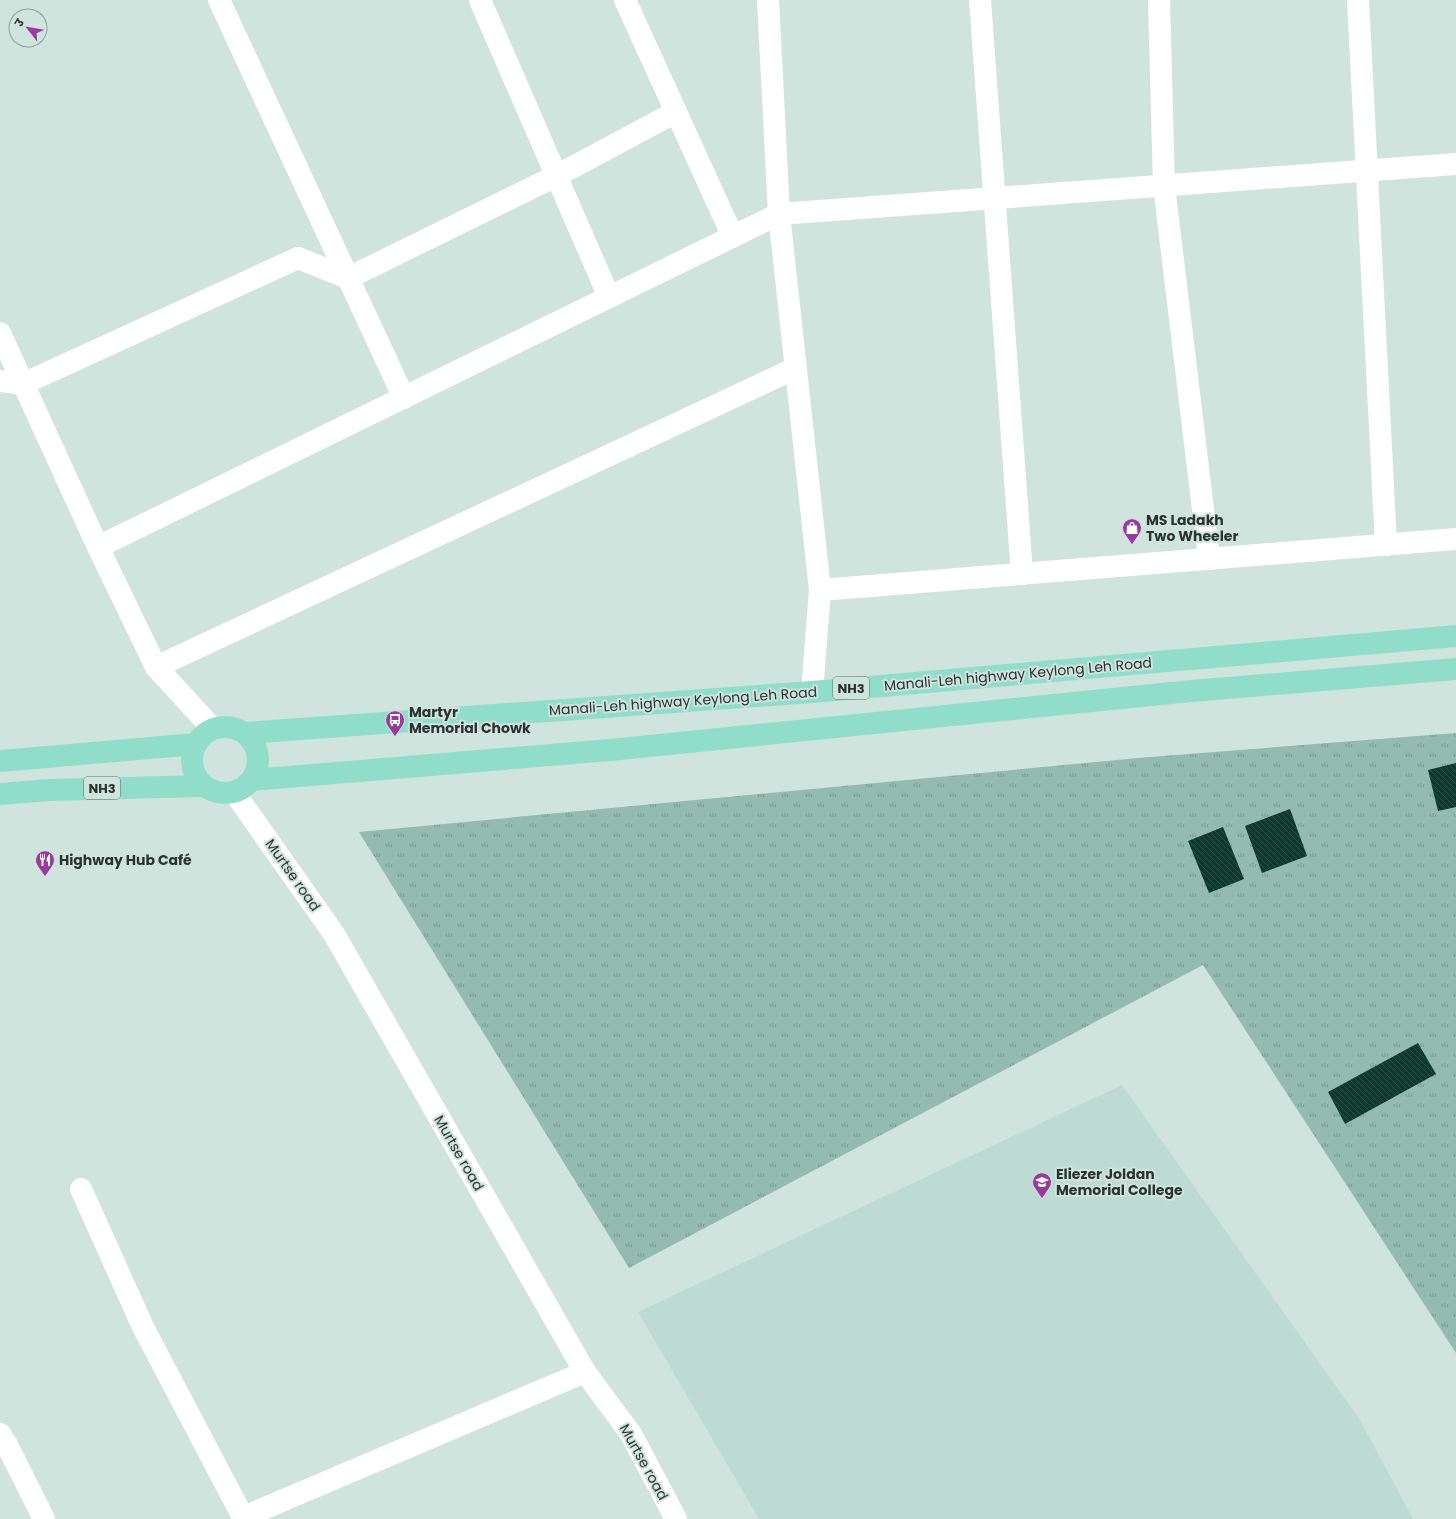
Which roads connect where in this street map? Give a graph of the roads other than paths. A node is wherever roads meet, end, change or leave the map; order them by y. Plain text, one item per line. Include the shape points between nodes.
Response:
1 (220, 0) edge
2 (480, 0) edge
3 (625, 0) edge
4 (768, 0) edge
5 (980, 0) edge
6 (1159, 0) edge
7 (1358, 0) edge
8 (676, 112) junction
9 (1456, 164) edge
10 (1366, 171) junction
11 (556, 176) junction
12 (1164, 186) junction
13 (995, 198) junction
14 (779, 214) junction
15 (733, 237) junction
16 (348, 278) junction
17 (609, 297) junction
18 (0, 333) edge
19 (796, 368) junction
20 (0, 381) edge
21 (23, 384) junction
22 (404, 398) junction
23 (1456, 539) edge
24 (1386, 545) junction
25 (98, 548) junction
26 (1209, 559) junction
27 (1022, 574) junction
28 (820, 590) junction
29 (1456, 636) edge
30 (156, 667) junction
31 (1456, 669) edge
32 (812, 692) junction
33 (213, 729) junction
34 (245, 733) junction
35 (196, 744) junction
36 (0, 761) edge
37 (204, 786) junction
38 (243, 786) junction
39 (0, 794) edge
40 (81, 1189) dead end
41 (584, 1372) junction
42 (0, 1434) edge
43 (244, 1518) edge
44 (44, 1519) edge
45 (676, 1519) edge

1 - 16 street
2 - 11 street
3 - 8 street
4 - 14 street
5 - 13 street
6 - 12 street
7 - 10 street
8 - 11 street
8 - 15 street
9 - 10 street
10 - 12 street
10 - 24 street
11 - 16 street
11 - 17 street
12 - 13 street
12 - 26 street
13 - 14 street
13 - 27 street
14 - 15 street
14 - 19 street
15 - 17 street
16 - 21 street via 298,258
16 - 22 street
17 - 22 street
18 - 21 street
19 - 28 street
19 - 30 street
20 - 21 street
21 - 25 street
22 - 25 street
23 - 24 street
24 - 26 street
25 - 30 street
26 - 27 street
27 - 28 street
28 - 32 street
29 - 32 highway, Manali-Leh highway Keylong Leh Road / NH3
30 - 33 street
31 - 38 highway, NH3 via 1191,691
32 - 34 highway, Manali-Leh highway Keylong Leh Road / NH3
33 - 34 highway, NH3 via 224,726
33 - 35 highway via 203,735
34 - 38 highway via 253,740 259,760 256,771
35 - 36 highway
35 - 37 highway via 192,754 192,766 196,777
37 - 38 highway, NH3 via 213,792 224,794
37 - 39 highway, NH3 via 50,790
38 - 41 street, Murtse road via 334,934
40 - 43 street via 142,1327
41 - 43 street
41 - 45 street, Murtse road via 631,1434
42 - 44 street

